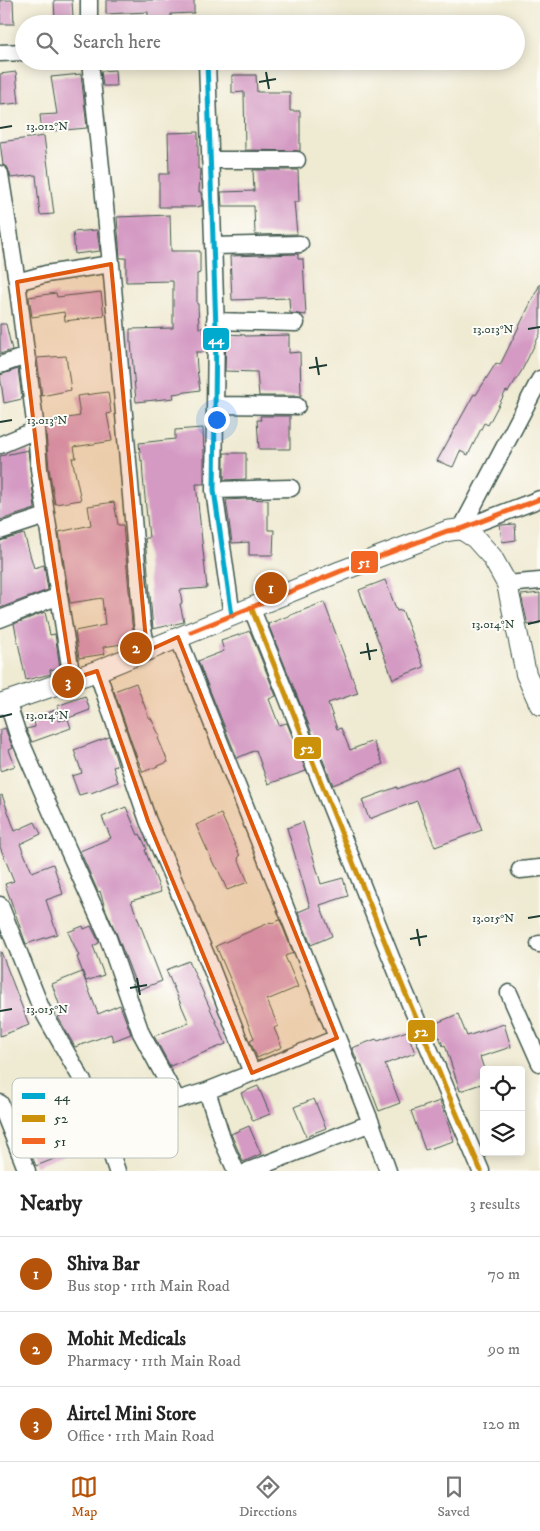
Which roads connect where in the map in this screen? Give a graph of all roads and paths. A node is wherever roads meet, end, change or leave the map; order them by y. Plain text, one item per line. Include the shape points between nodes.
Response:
1 (89, 0) edge
2 (89, 15) edge
3 (15, 52) edge
4 (0, 53) edge
5 (91, 70) edge
6 (207, 70) edge
7 (210, 160) junction
8 (297, 160) dead end
9 (0, 174) edge
10 (2, 200) edge
11 (300, 244) dead end
12 (213, 246) junction
13 (111, 264) junction
14 (17, 282) junction
15 (215, 321) junction
16 (296, 323) dead end
17 (26, 356) junction
18 (0, 365) edge
19 (540, 379) edge
20 (215, 404) junction
21 (297, 406) dead end
22 (36, 430) junction
23 (0, 446) edge
24 (291, 488) dead end
25 (214, 490) junction
26 (540, 499) edge
27 (46, 516) junction
28 (461, 529) junction
29 (0, 531) edge
30 (540, 581) edge
31 (506, 584) junction
32 (59, 596) junction
33 (251, 607) junction
34 (232, 616) junction
35 (0, 619) edge
36 (178, 637) junction
37 (147, 651) junction
38 (97, 671) junction
39 (72, 679) junction
40 (4, 702) edge
41 (540, 705) edge
42 (540, 868) edge
43 (520, 870) dead end
44 (0, 905) edge
45 (509, 993) dead end
46 (337, 1038) junction
47 (540, 1063) edge
48 (252, 1073) junction
49 (81, 1078) edge
50 (165, 1078) edge
51 (206, 1092) junction
52 (178, 1100) edge
53 (0, 1103) edge
54 (371, 1123) junction
55 (12, 1133) edge
56 (22, 1158) edge
57 (113, 1158) edge
58 (27, 1171) edge
59 (117, 1171) edge
60 (236, 1171) edge
61 (248, 1171) edge
62 (388, 1171) edge
63 (481, 1171) edge

1 - 2 street
3 - 4 street
5 - 13 street
6 - 7 street
7 - 8 street
7 - 12 street
9 - 10 street
10 - 14 street
11 - 12 street
12 - 15 street
13 - 14 street
13 - 37 street
14 - 17 street
15 - 16 street
15 - 20 street
17 - 18 street
17 - 22 street
19 - 28 street
20 - 21 street
20 - 25 street
22 - 23 street
22 - 27 street
24 - 25 street
25 - 34 street
26 - 28 street
27 - 29 street
27 - 32 street
28 - 31 street via 475,538 492,557
28 - 33 street via 447,531
30 - 31 street
31 - 41 street via 526,674
32 - 35 street
32 - 39 street
33 - 34 street
33 - 63 street via 402,985
34 - 36 street
36 - 37 street
36 - 46 street
37 - 38 street
38 - 39 street
38 - 48 street via 148,821
39 - 40 street
40 - 50 street via 108,938 141,1033
42 - 43 street
44 - 49 street via 41,1008
45 - 47 street
46 - 48 street
46 - 54 street
48 - 51 street
51 - 52 street
51 - 60 street
53 - 55 street
54 - 61 street
54 - 62 street
56 - 58 street
57 - 59 street

